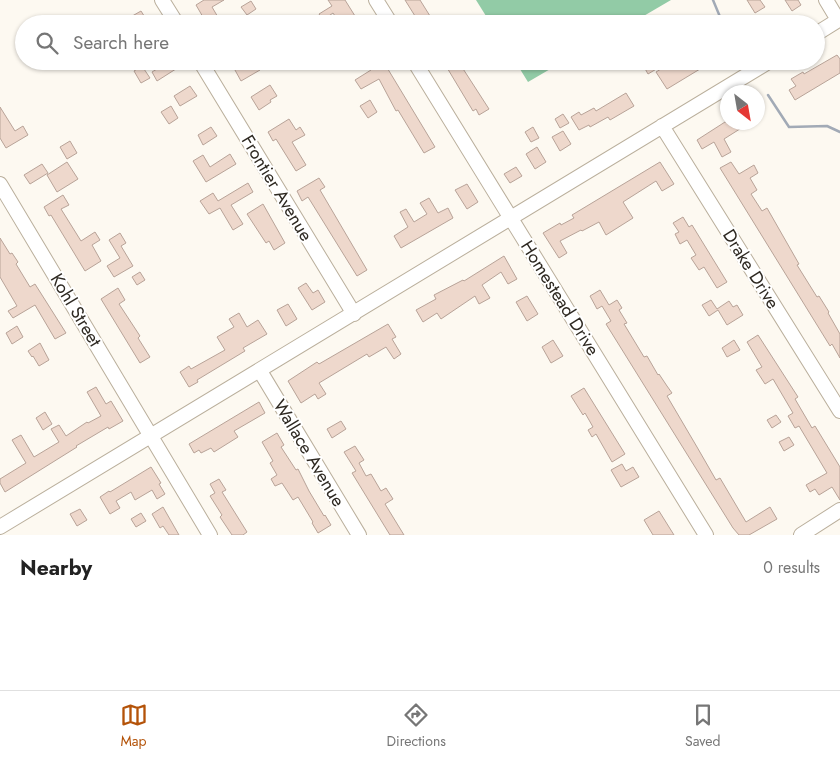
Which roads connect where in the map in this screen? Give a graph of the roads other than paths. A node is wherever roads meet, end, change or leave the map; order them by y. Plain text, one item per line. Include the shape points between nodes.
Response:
1 (162, 0) edge
2 (376, 0) edge
3 (826, 0) edge
4 (171, 15) edge
5 (385, 15) edge
6 (839, 20) edge
7 (825, 29) edge
8 (205, 70) edge
9 (420, 70) edge
10 (755, 70) edge
11 (662, 126) junction
12 (0, 184) edge
13 (511, 218) junction
14 (354, 314) junction
15 (260, 371) junction
16 (840, 411) edge
17 (151, 436) junction
18 (840, 510) edge
19 (0, 527) edge
20 (210, 535) edge
21 (359, 535) edge
22 (706, 535) edge
23 (801, 535) edge

1 - 4 street
2 - 5 street
3 - 6 street
6 - 7 street
8 - 14 street, Frontier Avenue
9 - 13 street, Homestead Drive
10 - 11 street
11 - 13 street
11 - 16 street, Drake Drive
12 - 17 street, Kohl Street
13 - 14 street
13 - 22 street, Homestead Drive
14 - 15 street
15 - 17 street
15 - 21 street, Wallace Avenue
17 - 19 street
17 - 20 street, Kohl Street
18 - 23 street

